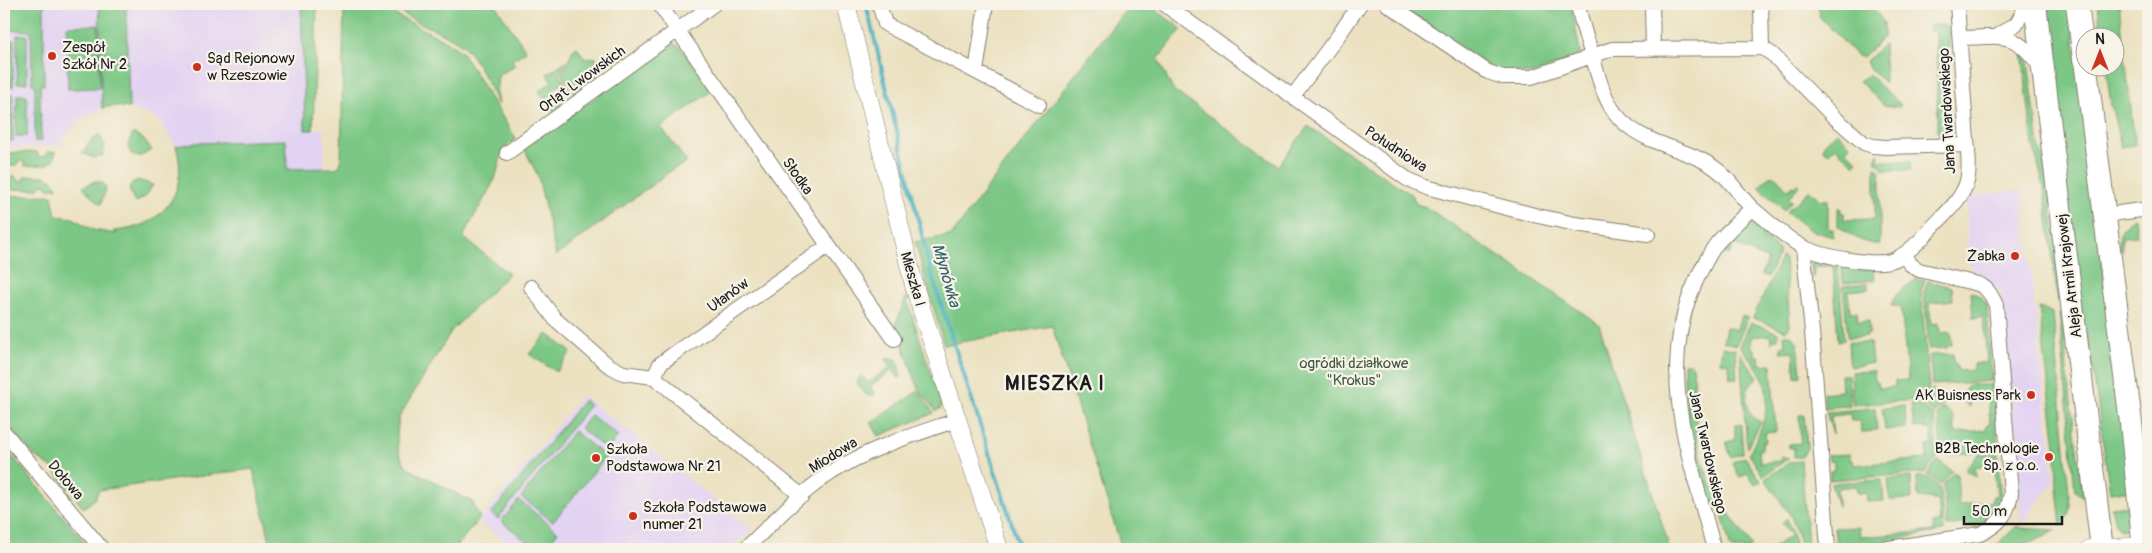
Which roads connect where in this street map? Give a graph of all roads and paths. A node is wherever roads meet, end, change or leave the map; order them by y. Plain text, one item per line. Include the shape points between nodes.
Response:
1 (659, 4) edge
2 (714, 4) edge
3 (846, 4) edge
4 (879, 4) edge
5 (986, 4) edge
6 (1164, 4) edge
7 (1360, 4) edge
8 (1387, 4) edge
9 (1578, 4) edge
10 (1652, 4) edge
11 (1761, 4) edge
12 (1957, 4) edge
13 (2028, 4) edge
14 (2035, 4) edge
15 (2077, 4) edge
16 (1184, 9) edge
17 (2080, 28) edge
18 (676, 31) junction
19 (1998, 36) junction
20 (1960, 38) junction
21 (1762, 48) junction
22 (1653, 49) junction
23 (1592, 57) junction
24 (2042, 69) junction
25 (976, 72) junction
26 (2087, 78) edge
27 (1293, 96) junction
28 (1039, 105) dead end
29 (1967, 145) junction
30 (507, 153) dead end
31 (1752, 208) junction
32 (2148, 209) edge
33 (2104, 216) junction
34 (1648, 234) dead end
35 (828, 246) junction
36 (1803, 247) junction
37 (1905, 254) junction
38 (530, 287) dead end
39 (894, 339) dead end
40 (654, 377) junction
41 (957, 420) junction
42 (4, 432) edge
43 (802, 496) junction
44 (2145, 547) edge
45 (102, 549) edge
46 (745, 549) edge
47 (999, 549) edge
48 (1714, 549) edge
49 (1828, 549) edge
50 (1883, 549) edge
51 (2098, 549) edge

1 - 18 street, Słodka
2 - 18 street
3 - 41 street, Mieszka I via 912,279
4 - 25 street via 886,24
5 - 25 street
6 - 16 street, Południowa
7 - 27 street
8 - 23 street via 1488,72 1503,77 1532,77
9 - 23 street
10 - 22 street
11 - 21 street
12 - 20 street, Jana Twardowskiego
13 - 19 street via 2016,24
14 - 24 main road, Aleja Armii Krajowej
15 - 17 main road
16 - 27 street, Południowa
18 - 30 street, Orląt Lwowskich
18 - 35 street, Słodka
19 - 20 street
19 - 24 street via 2018,42
20 - 29 street, Jana Twardowskiego
21 - 22 street
21 - 29 street via 1864,143 1885,147
22 - 23 street via 1612,50
23 - 31 street via 1602,91 1618,118 1649,139 1719,171
24 - 51 main road, Aleja Armii Krajowej
25 - 28 street
26 - 33 main road
27 - 34 street, Południowa via 1407,178 1426,187 1575,224
29 - 37 street, Jana Twardowskiego via 1968,179 1958,200
31 - 36 street, Jana Twardowskiego
31 - 48 street, Jana Twardowskiego via 1717,244 1701,271 1689,297 1677,345 1677,399
32 - 33 street
33 - 44 main road
35 - 39 street, Słodka
35 - 40 street, Ułanów via 660,364
36 - 37 street, Jana Twardowskiego via 1873,263 1886,262
36 - 49 street
37 - 50 street via 1910,264 1919,270 1986,288 1996,305 2011,493 2002,518 1994,527 1980,534
38 - 40 street via 555,320 608,365 623,373
40 - 43 street
41 - 43 street, Miodowa via 852,460
41 - 47 street, Mieszka I
42 - 45 street, Dołowa
43 - 46 street, Miodowa
44 - 51 street

